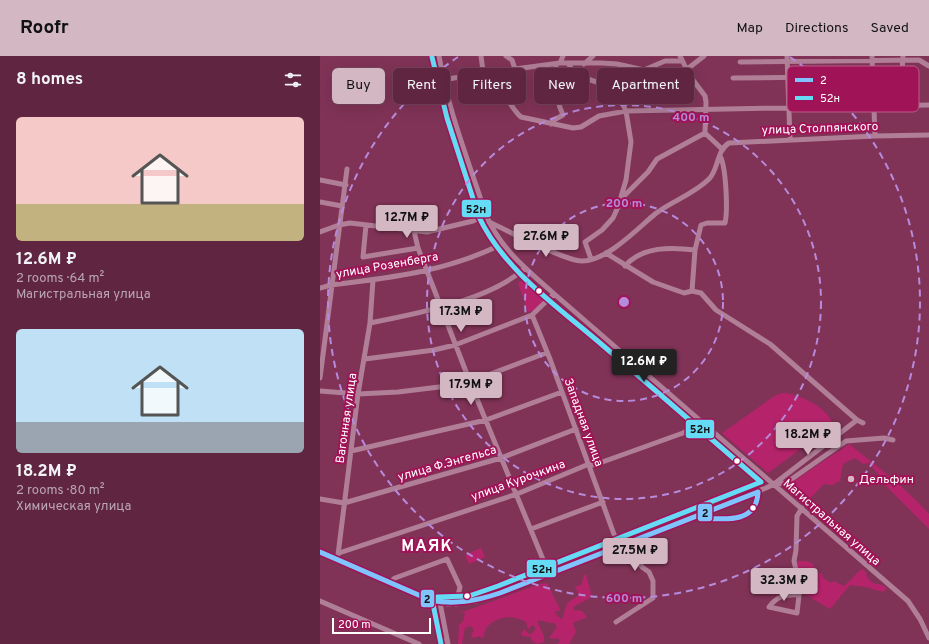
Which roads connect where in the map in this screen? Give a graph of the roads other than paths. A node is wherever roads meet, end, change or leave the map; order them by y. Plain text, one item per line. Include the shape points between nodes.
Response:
1 (438, 56) edge
2 (483, 56) edge
3 (506, 56) edge
4 (593, 56) edge
5 (704, 56) edge
6 (787, 56) edge
7 (681, 58) edge
8 (872, 59) edge
9 (903, 59) edge
10 (559, 60) edge
11 (740, 62) dead end
12 (787, 62) junction
13 (568, 63) junction
14 (584, 64) junction
15 (787, 66) edge
16 (929, 66) edge
17 (440, 68) edge
18 (484, 68) edge
19 (635, 68) edge
20 (649, 68) edge
21 (685, 68) edge
22 (689, 68) edge
23 (787, 77) edge
24 (733, 78) dead end
25 (694, 81) edge
26 (597, 82) edge
27 (450, 102) edge
28 (511, 104) edge
29 (622, 104) edge
30 (787, 107) edge
31 (706, 109) junction
32 (626, 111) junction
33 (790, 112) edge
34 (874, 112) edge
35 (551, 124) junction
36 (705, 133) junction
37 (929, 135) edge
38 (875, 136) junction
39 (790, 139) junction
40 (722, 149) junction
41 (720, 156) junction
42 (347, 169) dead end
43 (320, 180) edge
44 (346, 185) junction
45 (620, 200) junction
46 (320, 202) edge
47 (342, 206) junction
48 (486, 215) junction
49 (489, 222) junction
50 (339, 225) junction
51 (366, 225) junction
52 (414, 231) junction
53 (320, 232) edge
54 (502, 244) junction
55 (418, 248) junction
56 (695, 250) junction
57 (606, 253) junction
58 (591, 259) junction
59 (625, 266) junction
60 (525, 268) junction
61 (428, 271) junction
62 (373, 280) junction
63 (331, 285) junction
64 (320, 288) edge
65 (692, 291) junction
66 (554, 294) junction
67 (442, 307) junction
68 (532, 315) junction
69 (370, 323) junction
70 (455, 345) junction
71 (546, 353) junction
72 (365, 359) junction
73 (320, 378) edge
74 (470, 382) junction
75 (320, 391) edge
76 (562, 392) junction
77 (358, 394) junction
78 (486, 420) junction
79 (857, 420) junction
80 (701, 421) junction
81 (863, 423) dead end
82 (576, 429) junction
83 (846, 429) junction
84 (850, 440) junction
85 (892, 440) dead end
86 (351, 451) junction
87 (501, 458) junction
88 (589, 464) junction
89 (774, 484) junction
90 (517, 494) junction
91 (320, 499) edge
92 (603, 502) junction
93 (344, 503) junction
94 (802, 508) junction
95 (531, 530) junction
96 (615, 536) junction
97 (630, 541) junction
98 (624, 544) junction
99 (609, 550) junction
100 (320, 552) edge
101 (339, 553) junction
102 (336, 558) junction
103 (549, 574) junction
104 (389, 583) junction
105 (799, 595) junction
106 (320, 602) edge
107 (440, 603) junction
108 (456, 604) junction
109 (616, 622) dead end
110 (929, 638) edge
111 (447, 642) edge
112 (419, 644) edge
113 (440, 644) edge

1 - 17 street, Магистральная улица
2 - 18 street
3 - 10 street via 512,60 515,69
4 - 14 street
5 - 22 street
6 - 12 street
7 - 20 street
7 - 21 street
8 - 9 street
8 - 12 street
9 - 16 street via 919,60
10 - 13 street
10 - 35 street via 555,74 559,108 563,116
11 - 12 street
12 - 15 street
13 - 14 street
13 - 26 street via 576,75
14 - 19 street via 617,64
23 - 24 street
25 - 31 street via 705,96
27 - 48 street, Магистральная улица
28 - 35 street via 521,117
29 - 32 street
30 - 31 street
31 - 32 street
31 - 36 street
32 - 35 street via 599,116 577,128
32 - 45 street via 631,142 626,180
33 - 39 street
34 - 38 street
36 - 40 street
36 - 45 street via 657,159 644,177
37 - 38 street, улица Столпянского
38 - 39 street, улица Столпянского
39 - 40 street, улица Столпянского via 729,143
40 - 41 street
41 - 56 street via 724,165 726,184 725,223 701,225
41 - 57 street via 710,179 657,212 625,241
42 - 44 street
43 - 44 street
44 - 47 street
45 - 58 street via 613,218 585,242
46 - 47 street
47 - 50 street
48 - 49 street, Магистральная улица
48 - 52 street via 473,221 427,232
49 - 54 street, Магистральная улица
49 - 58 street via 566,257 581,261
50 - 51 street
50 - 53 street
50 - 63 street
51 - 52 street
51 - 55 street via 364,257
52 - 55 street
54 - 60 street, Магистральная улица
54 - 61 street, улица Розенберга via 478,255
55 - 61 street
56 - 59 street via 676,247 651,251 637,256
56 - 65 street
57 - 58 street
57 - 59 street
59 - 65 street via 653,282 684,293
60 - 66 street, Магистральная улица
60 - 67 street via 502,285
61 - 62 street, улица Розенберга
61 - 67 street
62 - 63 street, улица Розенберга
62 - 69 street, Вагонная улица
63 - 64 street, улица Розенберга
63 - 73 street
65 - 79 street via 701,293 716,310 770,344
66 - 68 street
66 - 80 street, Магистральная улица
67 - 69 street
67 - 70 street
68 - 70 street
68 - 71 street, Западная улица
69 - 72 street, Вагонная улица
70 - 72 street
70 - 74 street
71 - 74 street
71 - 76 street, Западная улица
72 - 77 street, Вагонная улица
74 - 77 street via 398,392
74 - 78 street
75 - 77 street
76 - 78 street
76 - 82 street, Западная улица
77 - 86 street, Вагонная улица
78 - 86 street
78 - 87 street
79 - 81 street
79 - 83 street
80 - 88 street, улица Курочкина via 683,434 594,465
80 - 89 street, Магистральная улица
82 - 87 street, улица Ф.Энгельса
82 - 88 street, Западная улица
83 - 84 street
83 - 89 street
84 - 85 street
84 - 89 street via 830,451 786,483
86 - 93 street, Вагонная улица
87 - 90 street
87 - 93 street, улица Ф.Энгельса
88 - 90 street, улица Курочкина
88 - 92 street, Западная улица
89 - 94 street, Магистральная улица
89 - 97 street
90 - 95 street
90 - 101 street, улица Курочкина
91 - 93 street, улица Ф.Энгельса
92 - 95 street
92 - 96 street, Западная улица
93 - 101 street, Вагонная улица
94 - 105 street via 797,516 794,561 800,588
94 - 110 street, Магистральная улица via 908,601
95 - 103 street
96 - 98 street, Западная улица
96 - 99 street
97 - 98 street
97 - 109 street via 638,561 649,572 653,581 653,598
98 - 99 street
99 - 103 street
100 - 102 street
101 - 102 street, Вагонная улица
102 - 104 street
103 - 108 street via 483,599
104 - 107 street
104 - 108 street via 395,578 444,559 447,560 460,587
105 - 105 street via 797,613 769,606 783,595
106 - 112 street
107 - 108 street
107 - 111 street
111 - 113 street

